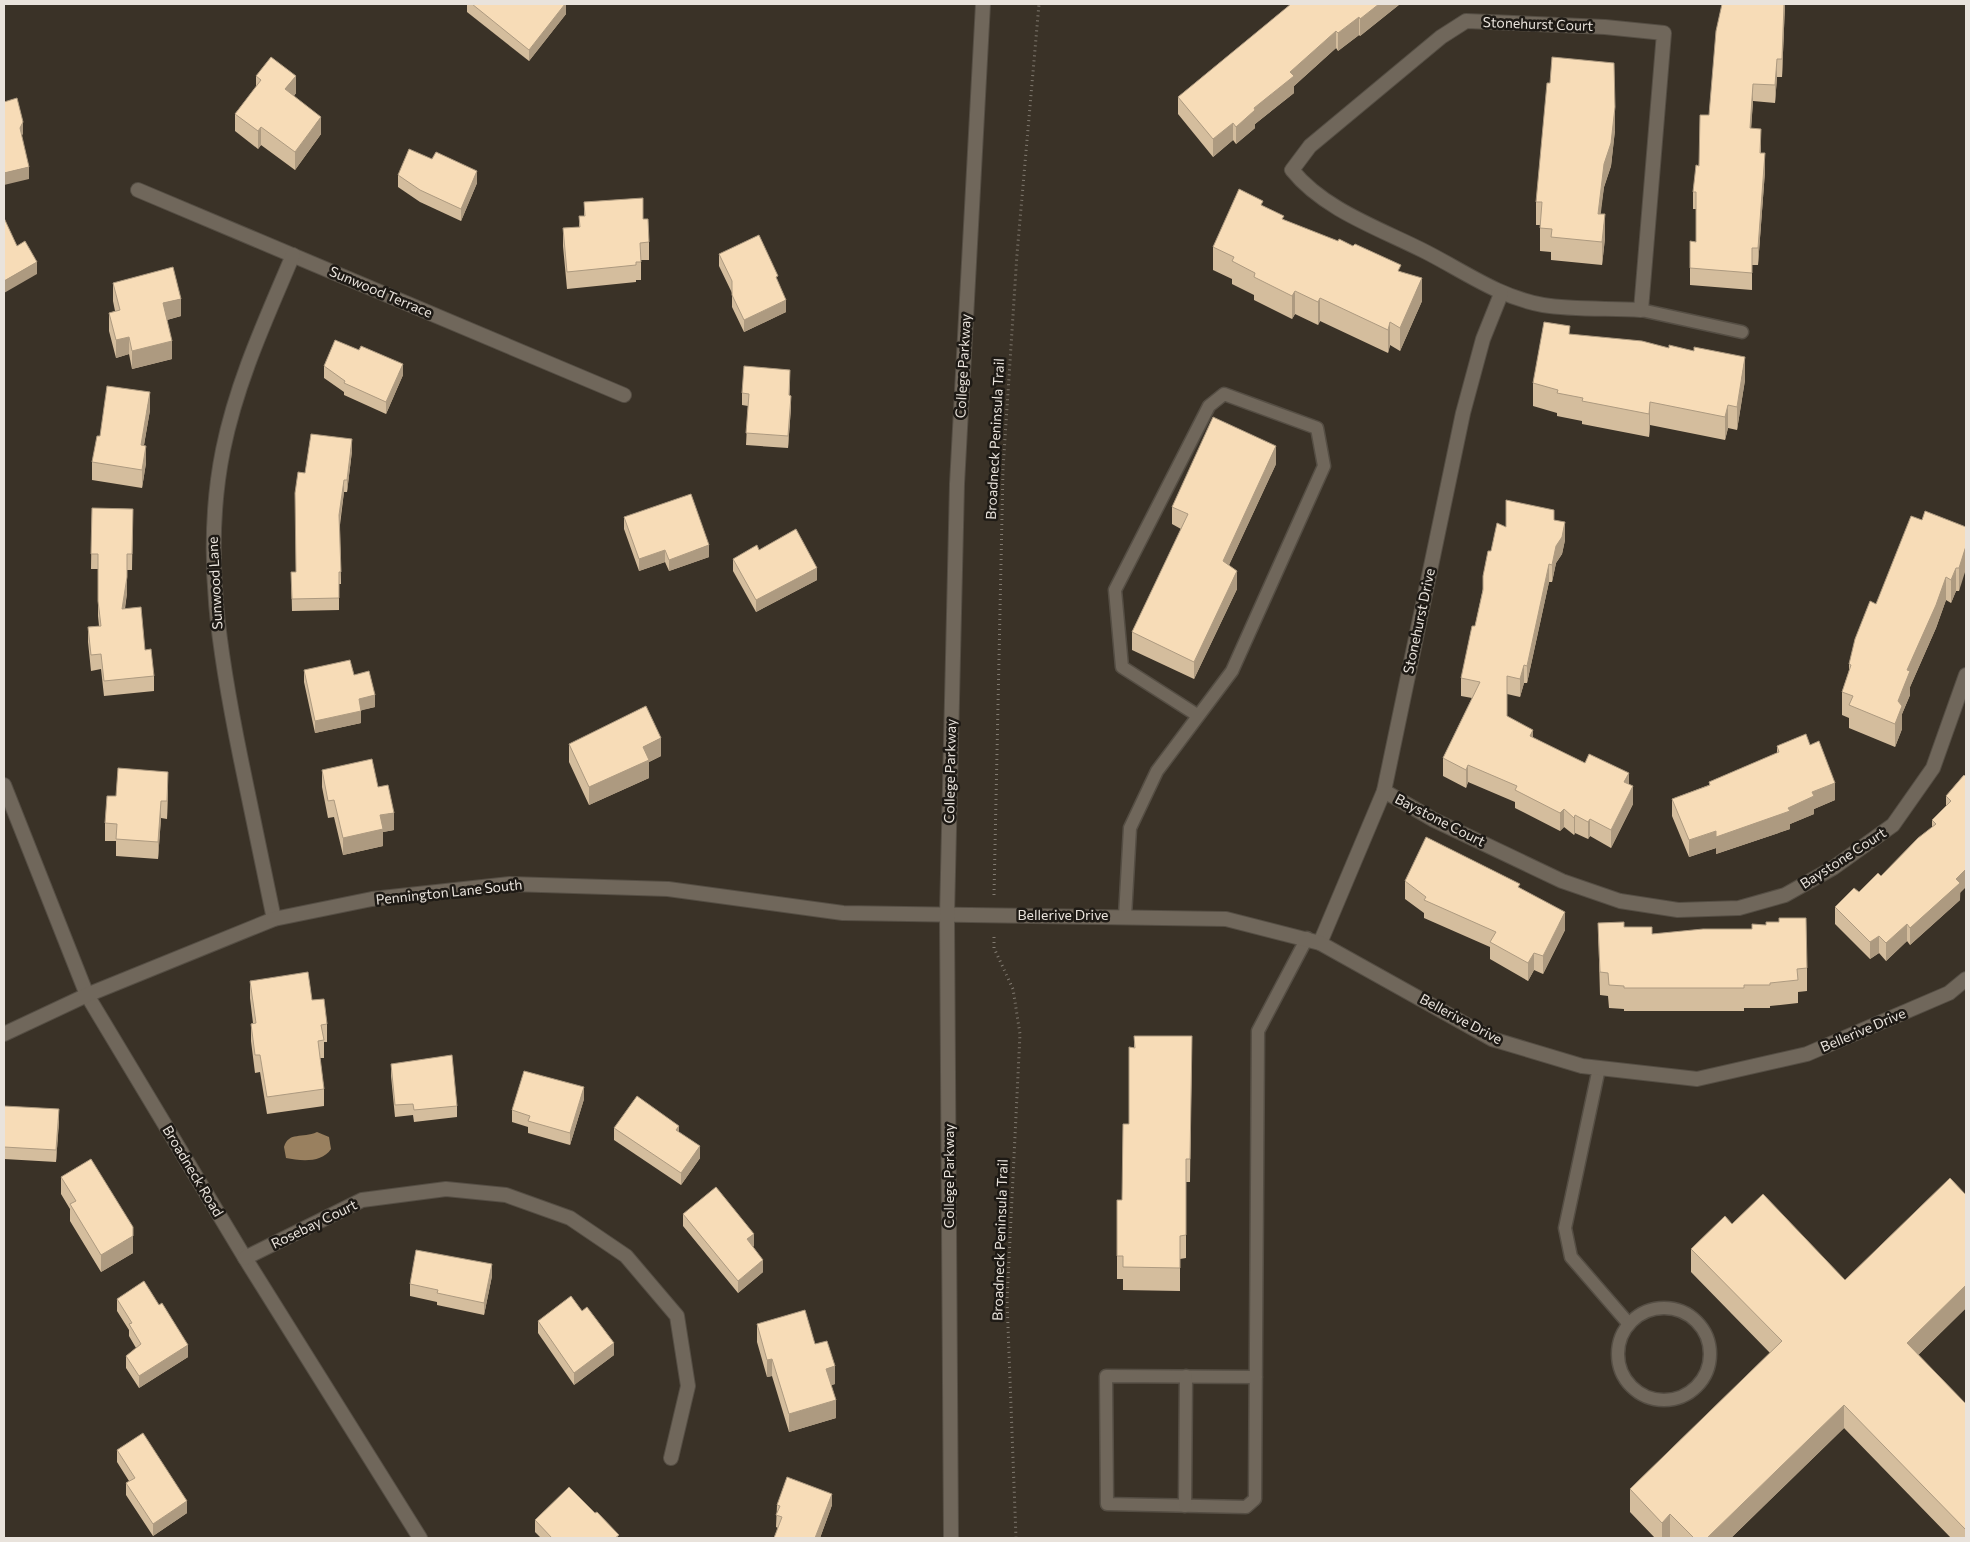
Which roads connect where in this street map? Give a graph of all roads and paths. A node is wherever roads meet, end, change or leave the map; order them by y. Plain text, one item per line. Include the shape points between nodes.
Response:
1 (983, 4) edge
2 (1039, 4) edge
3 (138, 190) dead end
4 (293, 255) junction
5 (1501, 294) junction
6 (1641, 310) junction
7 (1742, 332) dead end
8 (624, 395) dead end
9 (1966, 675) edge
10 (1197, 715) junction
11 (4, 785) edge
12 (1384, 791) junction
13 (995, 877) dead end
14 (947, 916) junction
15 (1126, 916) junction
16 (274, 919) junction
17 (1307, 938) junction
18 (1320, 943) junction
19 (994, 948) dead end
20 (1966, 979) edge
21 (87, 995) junction
22 (4, 1034) edge
23 (1599, 1068) junction
24 (245, 1258) junction
25 (1629, 1324) junction
26 (1186, 1376) junction
27 (1256, 1377) junction
28 (671, 1458) dead end
29 (1185, 1506) junction
30 (420, 1538) edge
31 (951, 1538) edge
32 (1016, 1538) edge

1 - 14 street, College Parkway via 957,474
2 - 13 path, Broadneck Peninsula Trail via 1017,254 1003,468
3 - 4 street, Sunwood Terrace
4 - 8 street, Sunwood Terrace
4 - 16 street, Sunwood Lane via 244,371 223,450 213,527 214,601 220,655
5 - 6 street, Stonehurst Court via 1543,305
5 - 6 street, Stonehurst Court via 1349,214 1304,185 1292,170 1310,146 1441,37 1466,22 1605,27 1664,33
5 - 12 street, Stonehurst Drive via 1483,339 1463,413
6 - 7 lane
9 - 12 street, Baystone Court via 1933,768 1893,825 1833,868 1785,895 1739,908 1678,910 1620,900 1571,884 1434,820
10 - 10 lane via 1232,670 1324,466 1317,428 1224,394 1209,406 1115,590 1122,667
10 - 15 lane via 1157,771 1130,828
11 - 21 street, Broadneck Road
12 - 18 street, Stonehurst Drive
14 - 15 street, Bellerive Drive
14 - 16 street, Pennington Lane South via 844,913 668,889 510,884 372,899
14 - 31 street, College Parkway
15 - 17 street, Bellerive Drive via 1226,919
16 - 21 street, Pennington Lane South
17 - 18 street, Bellerive Drive
17 - 27 lane via 1258,1031
18 - 23 street, Bellerive Drive via 1492,1038 1582,1066
19 - 32 path, Broadneck Peninsula Trail via 1013,989 1020,1034 1007,1300
20 - 23 street, Bellerive Drive via 1949,992 1806,1054 1697,1079
21 - 22 street, Pennington Lane South
21 - 24 street, Broadneck Road
23 - 25 lane via 1565,1228 1571,1257
24 - 28 street, Rosebay Court via 362,1200 446,1189 506,1195 570,1218 626,1256 677,1316 688,1386
24 - 30 street, Broadneck Road
25 - 25 lane via 1618,1348 1618,1362 1630,1386 1641,1395 1666,1401 1679,1399 1701,1384 1711,1360 1706,1334 1689,1315 1664,1308 1651,1310
26 - 27 lane
26 - 29 lane
26 - 29 lane via 1106,1376 1107,1504
27 - 29 lane via 1255,1499 1246,1507

